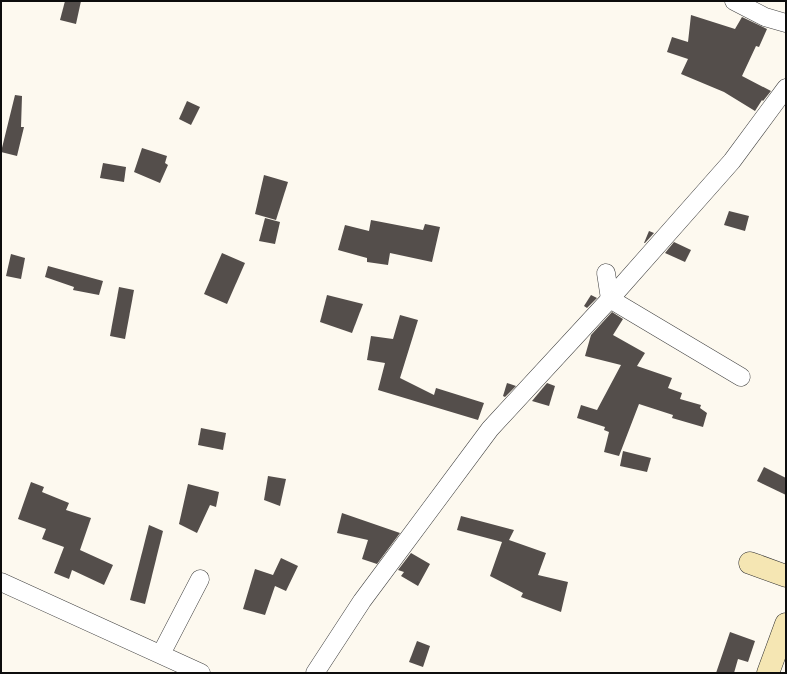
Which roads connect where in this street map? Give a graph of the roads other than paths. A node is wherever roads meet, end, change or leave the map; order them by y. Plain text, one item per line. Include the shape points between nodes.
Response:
1 (734, 1) edge
2 (786, 23) edge
3 (786, 88) edge
4 (606, 273) dead end
5 (610, 299) junction
6 (741, 377) dead end
7 (750, 563) dead end
8 (786, 576) edge
9 (200, 579) dead end
10 (1, 582) edge
11 (786, 624) edge
12 (161, 654) junction
13 (201, 673) edge
14 (315, 673) edge
15 (768, 673) edge

1 - 2 street via 765,17
3 - 5 street via 732,160
4 - 5 street
5 - 6 street
5 - 14 street via 490,429 362,601
7 - 8 street
9 - 12 street
10 - 12 street
11 - 15 street
12 - 13 street

